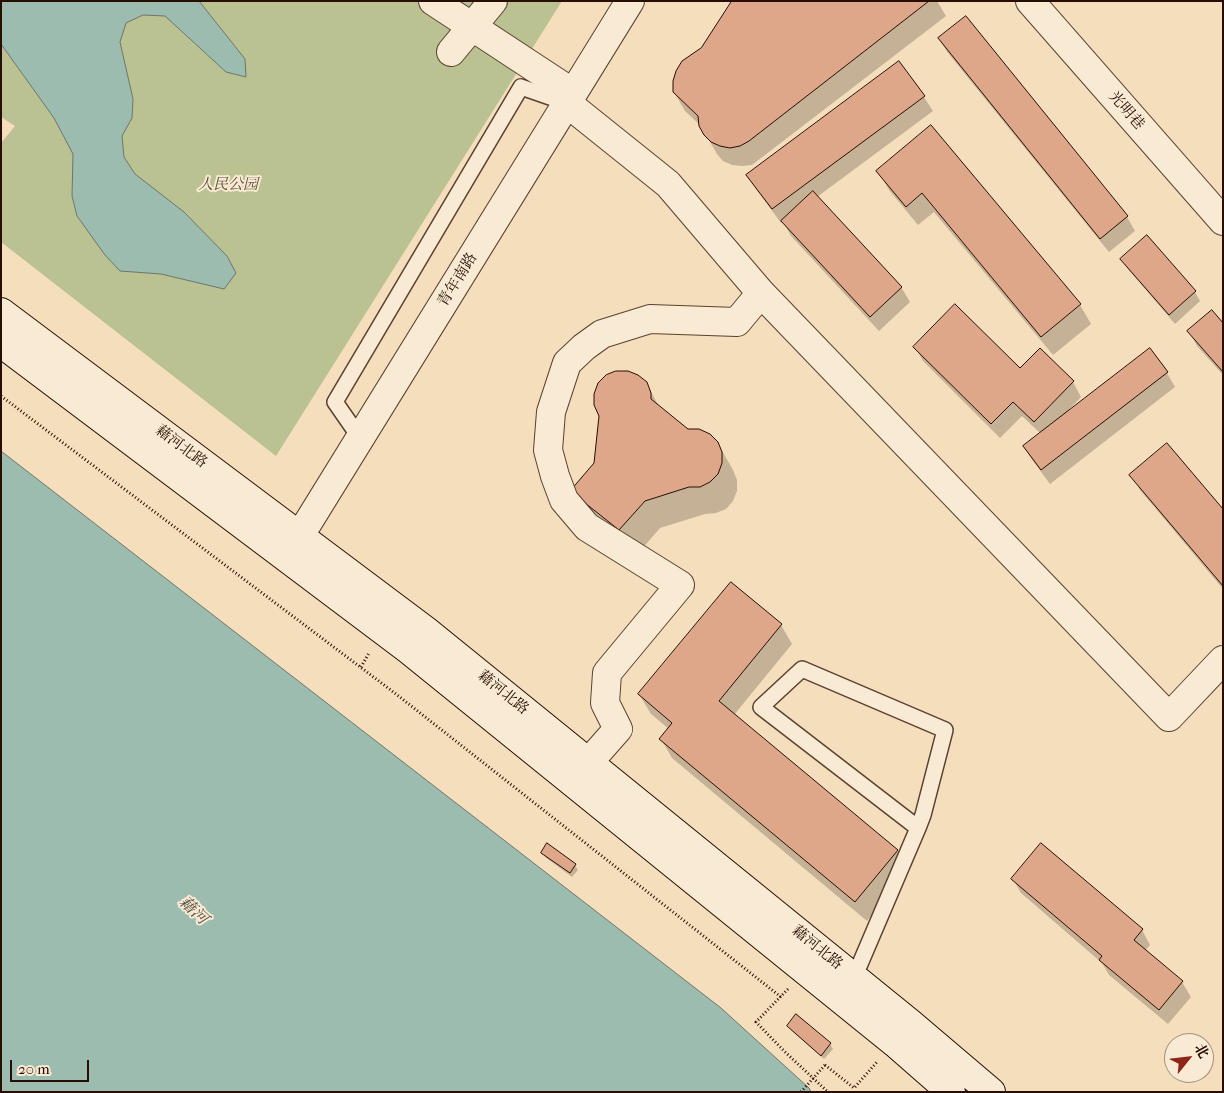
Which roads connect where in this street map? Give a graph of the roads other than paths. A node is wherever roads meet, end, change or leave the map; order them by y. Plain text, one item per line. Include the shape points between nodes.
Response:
1 (432, 1) edge
2 (494, 1) edge
3 (630, 1) edge
4 (1030, 1) edge
5 (472, 27) junction
6 (451, 52) dead end
7 (570, 98) junction
8 (1223, 222) edge
9 (761, 293) junction
10 (1, 312) edge
11 (1, 343) edge
12 (360, 438) junction
13 (294, 548) junction
14 (1223, 660) edge
15 (588, 763) junction
16 (918, 828) junction
17 (854, 978) junction
18 (951, 1092) edge
19 (991, 1092) edge

1 - 5 street
2 - 5 street
3 - 7 street, 青年南路
4 - 8 street, 光明巷
5 - 6 street
5 - 7 street
7 - 9 street via 668,184
7 - 12 street, 青年南路
7 - 12 lane via 521,87 335,402
9 - 14 street via 1169,717
9 - 15 street via 736,322 650,319 602,334 567,363 548,432 548,450 564,500 587,527 680,585 607,673 605,703 618,729
10 - 13 street, 藉河北路
11 - 13 street, 藉河北路
12 - 13 street, 青年南路
13 - 15 street, 藉河北路 via 425,630
13 - 18 street, 藉河北路 via 409,650 895,1043
15 - 17 street, 藉河北路
16 - 16 lane via 945,730 802,669 761,707
16 - 17 lane
17 - 19 street, 藉河北路

